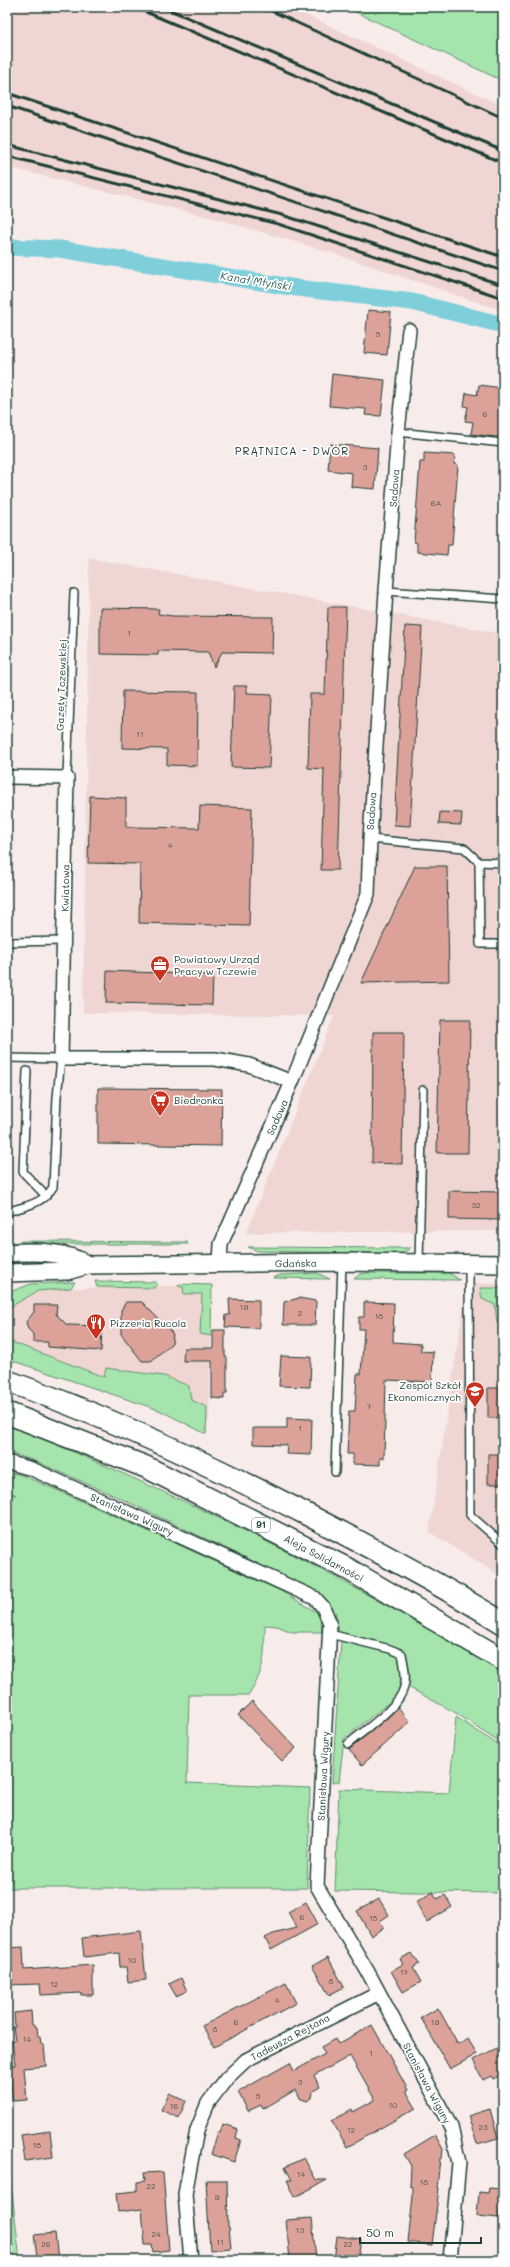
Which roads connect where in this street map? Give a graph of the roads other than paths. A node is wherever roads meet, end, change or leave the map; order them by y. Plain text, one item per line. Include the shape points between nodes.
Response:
1 (409, 330) dead end
2 (398, 432) junction
3 (503, 443) edge
4 (386, 591) junction
5 (74, 593) dead end
6 (503, 599) edge
7 (7, 776) edge
8 (67, 778) junction
9 (370, 839) junction
10 (479, 862) junction
11 (503, 863) edge
12 (11, 942) dead end
13 (64, 942) junction
14 (503, 944) edge
15 (7, 1058) edge
16 (62, 1059) junction
17 (27, 1071) dead end
18 (292, 1082) junction
19 (423, 1090) dead end
20 (46, 1196) junction
21 (7, 1212) edge
22 (7, 1253) edge
23 (342, 1262) junction
24 (419, 1263) junction
25 (220, 1264) junction
26 (470, 1264) junction
27 (503, 1264) edge
28 (88, 1265) junction
29 (7, 1273) edge
30 (7, 1381) edge
31 (7, 1413) edge
32 (7, 1462) edge
33 (335, 1472) dead end
34 (503, 1544) edge
35 (503, 1623) edge
36 (330, 1634) junction
37 (503, 1660) edge
38 (348, 1744) dead end
39 (379, 1992) junction
40 (191, 2260) edge
41 (450, 2260) edge

1 - 2 street, Sadowa
2 - 3 lane
2 - 4 street, Sadowa
4 - 6 lane
4 - 9 street, Sadowa
5 - 8 lane, Gazety Tczewskiej
7 - 8 street
8 - 13 street, Kwiatowa
9 - 10 lane via 464,848
9 - 18 street, Sadowa via 368,894
10 - 11 lane
10 - 14 lane via 480,944
12 - 13 lane
13 - 16 street, Kwiatowa
15 - 16 lane
16 - 18 street via 215,1059 249,1065
16 - 20 lane, Kwiatowa via 57,1097 53,1187
17 - 20 lane via 23,1172
18 - 25 street, Sadowa via 221,1244
19 - 24 lane
20 - 21 lane via 39,1202
22 - 28 street, Gdańska via 28,1251 63,1255 76,1257
23 - 24 street, Gdańska
23 - 25 street, Gdańska
23 - 33 lane
24 - 26 street, Gdańska
25 - 28 street, Gdańska
26 - 27 street, Gdańska
26 - 34 lane via 470,1515
28 - 29 street, Gdańska via 67,1271
30 - 35 main road via 133,1431 261,1491 372,1549
31 - 37 main road, Aleja Solidarności / 91 via 146,1467 348,1569
32 - 36 street, Stanisława Wigury via 32,1469 314,1598 328,1615
36 - 38 lane via 402,1654 405,1668 404,1688 397,1701
36 - 39 street, Stanisława Wigury via 317,1886
39 - 40 street, Tadeusza Rejtana via 246,2060 227,2078 208,2103 197,2130 185,2194
39 - 41 street, Stanisława Wigury via 451,2127 458,2163

